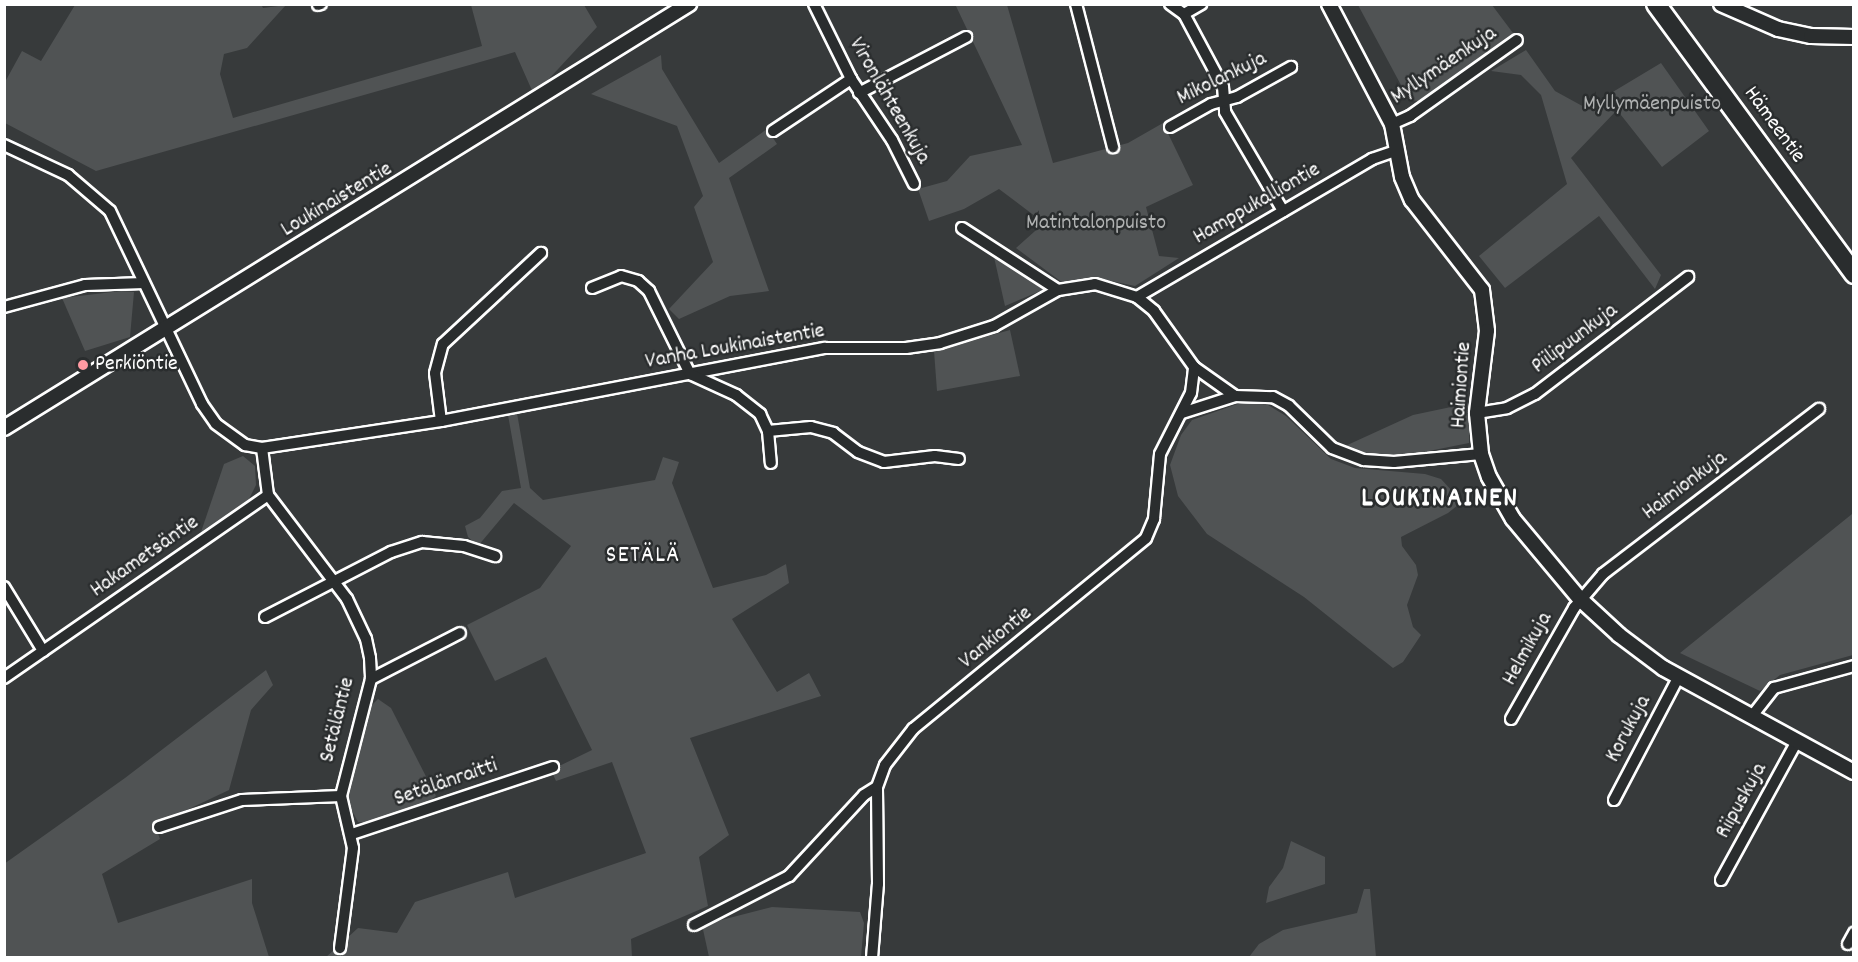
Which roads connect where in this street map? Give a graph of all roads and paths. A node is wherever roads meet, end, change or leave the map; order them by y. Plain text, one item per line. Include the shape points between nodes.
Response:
1 (689, 4) edge
2 (814, 4) edge
3 (1076, 4) edge
4 (1170, 4) edge
5 (1201, 4) edge
6 (1329, 4) edge
7 (1656, 4) edge
8 (1721, 4) edge
9 (1184, 14) junction
10 (966, 37) dead end
11 (1854, 37) edge
12 (1518, 40) dead end
13 (1291, 67) dead end
14 (851, 79) junction
15 (860, 93) junction
16 (1224, 99) junction
17 (1392, 124) junction
18 (1170, 127) dead end
19 (773, 131) dead end
20 (4, 145) edge
21 (1113, 147) dead end
22 (1398, 150) junction
23 (914, 184) dead end
24 (1283, 211) junction
25 (962, 228) dead end
26 (541, 253) dead end
27 (1854, 274) edge
28 (1688, 277) dead end
29 (144, 283) junction
30 (592, 288) dead end
31 (1058, 290) junction
32 (1137, 297) junction
33 (4, 307) edge
34 (166, 329) junction
35 (1194, 367) junction
36 (690, 374) junction
37 (1235, 396) junction
38 (1819, 409) dead end
39 (1182, 413) junction
40 (1477, 413) junction
41 (441, 421) junction
42 (4, 428) edge
43 (768, 430) junction
44 (262, 448) junction
45 (1481, 454) junction
46 (959, 459) dead end
47 (771, 463) dead end
48 (268, 495) junction
49 (495, 556) dead end
50 (334, 579) junction
51 (4, 587) edge
52 (1580, 599) junction
53 (265, 617) dead end
54 (460, 633) dead end
55 (43, 651) junction
56 (1854, 666) edge
57 (1679, 676) junction
58 (4, 678) edge
59 (371, 680) junction
60 (1752, 716) junction
61 (1511, 719) dead end
62 (1797, 741) junction
63 (553, 767) dead end
64 (1854, 771) edge
65 (877, 787) junction
66 (340, 796) junction
67 (1614, 800) dead end
68 (159, 827) dead end
69 (352, 834) junction
70 (1721, 880) dead end
71 (694, 925) dead end
72 (1854, 933) edge
73 (1848, 944) dead end
74 (340, 948) dead end
75 (872, 957) edge

1 - 34 street, Loukinaistentie
2 - 14 street, Vironlähteenkuja
3 - 21 street
4 - 9 street
5 - 9 street
6 - 17 street, Haimiontie
7 - 27 highway, Hämeentie
8 - 11 street via 1778,29 1811,36
9 - 16 street via 1223,87
10 - 15 street
12 - 17 street, Myllymäenkuja via 1410,116
13 - 16 street, Mikolankuja via 1237,97
14 - 15 street, Vironlähteenkuja
14 - 19 street
15 - 23 street, Vironlähteenkuja via 892,140
16 - 18 street, Mikolankuja
16 - 24 street via 1225,112
17 - 22 street, Haimiontie
20 - 29 street via 68,175 102,201 118,221
22 - 24 street, Hamppukalliontie via 1372,159
22 - 40 street, Haimiontie via 1402,177 1421,217 1482,290 1487,331
24 - 32 street, Hamppukalliontie
25 - 31 street
26 - 41 street via 452,331 443,344 435,373
28 - 40 street, Piilipuunkuja via 1535,394 1508,408
29 - 33 street via 85,285
29 - 34 street
30 - 36 street via 621,276 638,281 649,291
31 - 32 street, Vanha Loukinaistentie via 1095,284
31 - 36 street, Vanha Loukinaistentie via 994,326 940,343 906,348 825,348
32 - 35 street, Vanha Loukinaistentie via 1154,310
34 - 42 street, Loukinaistentie
34 - 44 street, Vanha Loukinaistentie via 202,404 216,424 245,445
35 - 37 street, Vanha Loukinaistentie
35 - 39 street, Vankiontie via 1194,384
36 - 41 street, Vanha Loukinaistentie
36 - 43 street via 749,404
37 - 39 street
37 - 45 street via 1273,397 1289,406 1332,448 1357,458 1394,462
38 - 52 street, Haimionkuja via 1604,574
39 - 65 street, Vankiontie via 1160,454 1154,519 1146,538 913,729 885,765
40 - 45 street, Haimiontie
41 - 44 street, Vanha Loukinaistentie
43 - 46 street via 811,427 833,433 858,452 884,462 935,456
43 - 47 street
44 - 48 street
45 - 52 street, Haimiontie via 1513,519
48 - 50 street, Setäläntie
48 - 55 street, Hakametsäntie
49 - 50 street via 464,546 422,542
50 - 53 street
50 - 59 street, Setäläntie via 366,639
51 - 55 street
52 - 57 street, Haimiontie via 1618,634
52 - 61 street, Helmikuja
54 - 59 street
55 - 58 street, Hakametsäntie
56 - 60 street via 1774,688
57 - 60 street, Haimiontie
57 - 67 street, Korukuja
59 - 66 street, Setäläntie
60 - 62 street, Haimiontie
62 - 64 street, Haimiontie
62 - 70 street, Riipuskuja
63 - 69 street, Setälänraitti
65 - 71 street via 864,795 789,876
65 - 75 street, Vankiontie via 878,884
66 - 68 street via 242,800
66 - 69 street, Setäläntie
69 - 74 street, Setäläntie
72 - 73 street

